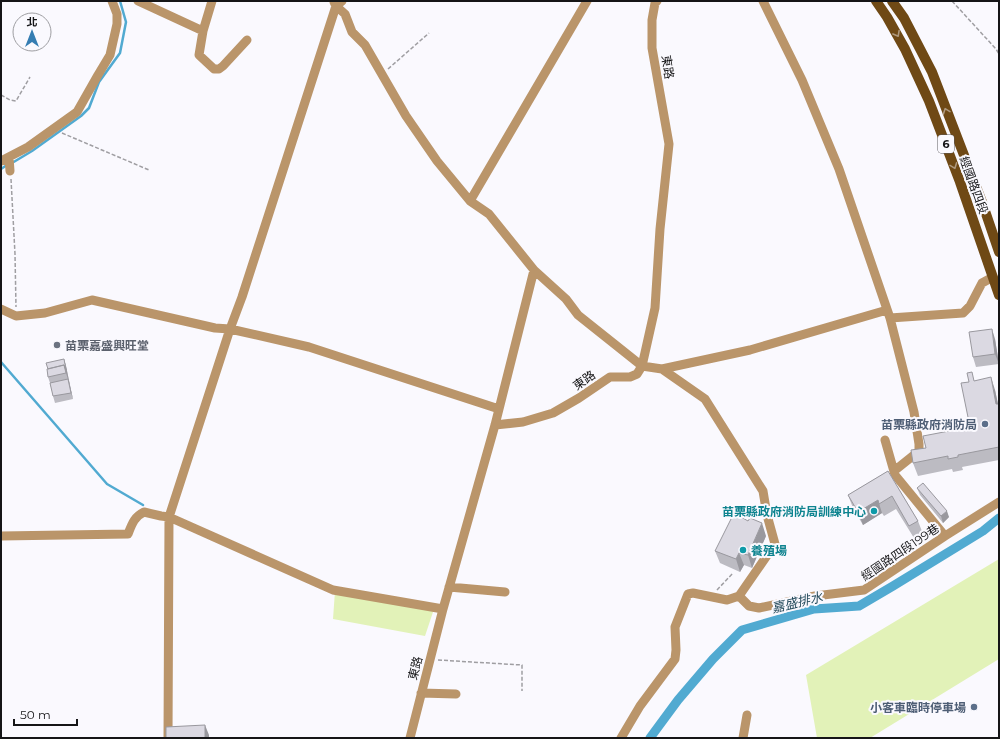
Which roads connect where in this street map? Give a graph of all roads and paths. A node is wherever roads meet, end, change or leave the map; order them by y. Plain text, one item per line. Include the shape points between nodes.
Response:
1 (112, 1) edge
2 (138, 1) edge
3 (212, 1) edge
4 (587, 1) edge
5 (657, 1) edge
6 (763, 1) edge
7 (876, 1) edge
8 (892, 1) edge
9 (952, 1) edge
10 (337, 3) edge
11 (203, 31) junction
12 (429, 33) dead end
13 (247, 40) dead end
14 (999, 54) edge
15 (382, 74) junction
16 (30, 77) dead end
17 (1, 95) edge
18 (63, 134) dead end
19 (5, 159) edge
20 (149, 170) dead end
21 (10, 171) joint
22 (470, 201) junction
23 (999, 252) edge
24 (534, 270) junction
25 (993, 277) junction
26 (999, 295) edge
27 (1, 309) edge
28 (889, 314) junction
29 (16, 316) junction
30 (230, 329) junction
31 (642, 366) junction
32 (662, 369) junction
33 (499, 409) junction
34 (495, 425) junction
35 (885, 440) dead end
36 (894, 471) junction
37 (999, 502) edge
38 (169, 517) junction
39 (1, 536) edge
40 (945, 536) junction
41 (733, 573) dead end
42 (449, 587) junction
43 (504, 592) dead end
44 (713, 596) junction
45 (740, 596) junction
46 (443, 609) junction
47 (430, 660) junction
48 (522, 691) dead end
49 (421, 692) junction
50 (456, 694) dead end
51 (747, 715) dead end
52 (168, 738) edge
53 (410, 738) edge
54 (621, 738) edge
55 (743, 738) edge

1 - 19 street via 117,14 117,24 110,55 77,112
2 - 11 street
3 - 11 street
4 - 22 street
5 - 31 street, 東路 via 652,20 652,48 669,144 655,308
6 - 28 street via 802,80 839,169
7 -> 25 main road, 經國路四段 / 6 via 905,49 929,101
23 -> 8 main road, 經國路四段 / 6 via 932,72 904,18
9 - 14 path
10 - 15 street via 345,14 352,32 365,45
10 - 30 street
11 - 13 street via 198,55 214,69 223,66
12 - 15 path
15 - 22 street via 406,116 437,161
16 - 17 path via 16,101
18 - 20 path
19 - 21 street
21 - 29 path
22 - 24 street via 489,214
24 - 31 street via 566,299 578,315
24 - 33 street
25 - 26 main road, 經國路四段 / 6
25 - 28 street via 982,283 970,306 963,313
27 - 29 street
28 - 32 street via 750,350
28 - 36 street via 914,412 919,444 919,451
29 - 30 street via 45,313 92,300 215,328
30 - 33 street via 309,347
30 - 38 street
31 - 32 street
31 - 34 street, 東路 via 637,374 630,377 610,377 553,413 523,422
32 - 45 street via 705,399 763,491 775,544
33 - 34 street
34 - 42 street, 東路
35 - 36 street
36 - 40 street
37 - 40 street, 經國路四段199巷
38 - 39 street via 144,512 138,515 128,534
38 - 46 street via 333,590
38 - 52 street
40 - 45 street, 經國路四段199巷 via 864,590 815,596 759,608 750,606
41 - 44 path
42 - 43 street
42 - 46 street, 東路
44 - 45 street via 727,600
44 - 54 street via 688,594 675,627 676,660 640,706
46 - 47 street, 東路
47 - 48 path via 522,665
47 - 49 street, 東路
49 - 50 street
49 - 53 street, 東路
51 - 55 street

